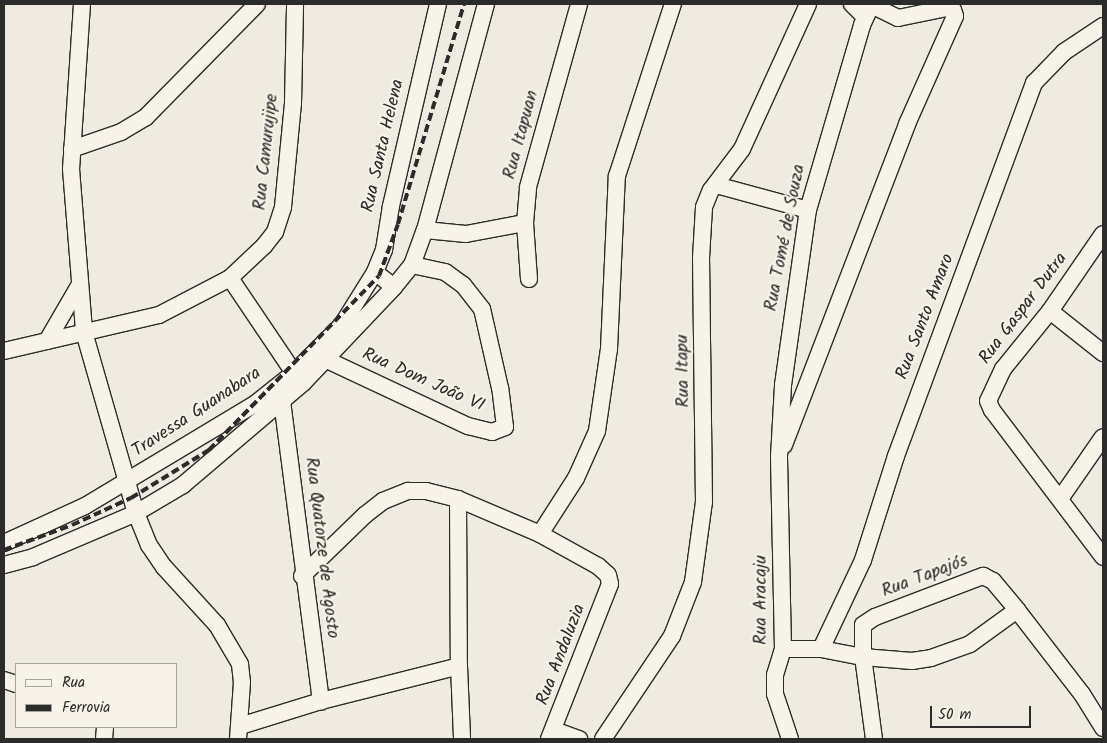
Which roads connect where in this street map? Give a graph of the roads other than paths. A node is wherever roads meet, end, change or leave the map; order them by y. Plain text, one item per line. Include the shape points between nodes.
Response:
1 (82, 4) edge
2 (257, 4) edge
3 (295, 4) edge
4 (438, 4) edge
5 (486, 4) edge
6 (579, 4) edge
7 (673, 4) edge
8 (808, 4) edge
9 (852, 4) edge
10 (869, 9) edge
11 (1103, 26) edge
12 (72, 149) junction
13 (716, 185) junction
14 (808, 210) junction
15 (525, 223) junction
16 (425, 230) junction
17 (1103, 234) edge
18 (412, 265) junction
19 (375, 272) junction
20 (230, 278) junction
21 (529, 279) dead end
22 (80, 284) junction
23 (394, 287) junction
24 (1050, 311) junction
25 (84, 332) junction
26 (47, 341) junction
27 (4, 351) edge
28 (1103, 352) edge
29 (327, 360) junction
30 (294, 373) junction
31 (282, 401) junction
32 (1103, 437) edge
33 (779, 457) junction
34 (126, 482) junction
35 (458, 499) junction
36 (1060, 499) junction
37 (136, 514) junction
38 (540, 534) junction
39 (4, 543) edge
40 (1103, 557) edge
41 (4, 565) edge
42 (302, 576) junction
43 (1017, 610) junction
44 (821, 649) junction
45 (784, 650) junction
46 (863, 657) junction
47 (458, 666) junction
48 (321, 701) junction
49 (1103, 728) edge
50 (239, 733) edge
51 (551, 735) edge
52 (462, 739) edge
53 (579, 739) edge
54 (603, 739) edge
55 (790, 739) edge
56 (874, 739) edge

1 - 12 street
2 - 12 street via 146,116 121,132
3 - 20 street, Rua Camurujipe via 293,103 284,207 275,232
4 - 19 street, Rua Santa Helena via 386,225 384,250
5 - 16 street
6 - 15 street, Rua Itapuan via 528,187
7 - 38 street via 617,176 609,349 597,431 580,471
8 - 13 street, Rua Itapu via 742,149
9 - 10 street
10 - 14 street, Rua Tomé de Souza
10 - 33 street via 898,18 947,8 953,10 954,16 907,124
11 - 44 street, Rua Santo Amaro via 1064,52 1034,84 902,438 863,560
12 - 22 street
13 - 14 street
13 - 54 street, Rua Itapu via 704,207 701,258 704,502 693,582 672,636
14 - 33 street, Rua Tomé de Souza via 783,385
15 - 16 street via 466,234
15 - 21 street, Rua Itapuan
16 - 18 street
17 - 24 street, Rua Gaspar Dutra
18 - 23 street
18 - 29 street, Rua Dom João VI via 445,272 463,286 482,309 500,388 505,428 492,432 468,426
19 - 23 street
19 - 30 street, Travessa Guanabara via 353,311
20 - 25 street, Rua Camurujipe via 159,315
20 - 30 street
22 - 25 street
22 - 26 street
23 - 29 street
24 - 28 street
24 - 36 street, Rua Gaspar Dutra via 993,386 988,401
25 - 26 street, Rua Camurujipe
25 - 34 street
26 - 27 street, Rua Camurujipe
29 - 31 street
30 - 34 street, Travessa Guanabara via 222,426
31 - 37 street via 204,469
31 - 42 street, Rua Quatorze de Agosto
32 - 36 street
33 - 45 street, Rua Aracaju
34 - 37 street
34 - 39 street, Travessa Guanabara via 84,506
35 - 38 street
35 - 42 street via 426,491 408,491 383,501
35 - 47 street
36 - 40 street
37 - 41 street via 32,557
37 - 50 street via 149,544 164,567 217,625 240,664
38 - 51 street, Rua Andaluzia via 605,571 610,584
42 - 48 street, Rua Quatorze de Agosto
43 - 46 street via 970,644 951,652 912,661
43 - 46 street, Rua Tapajós via 993,581 986,576 974,577 868,621 862,628
43 - 49 street, Rua Tapajós via 1082,694
44 - 45 street
44 - 46 street
45 - 55 street, Rua Aracaju via 776,676 775,694
46 - 56 street, Rua Tapajós
47 - 48 street
47 - 52 street
48 - 50 street
51 - 53 street

